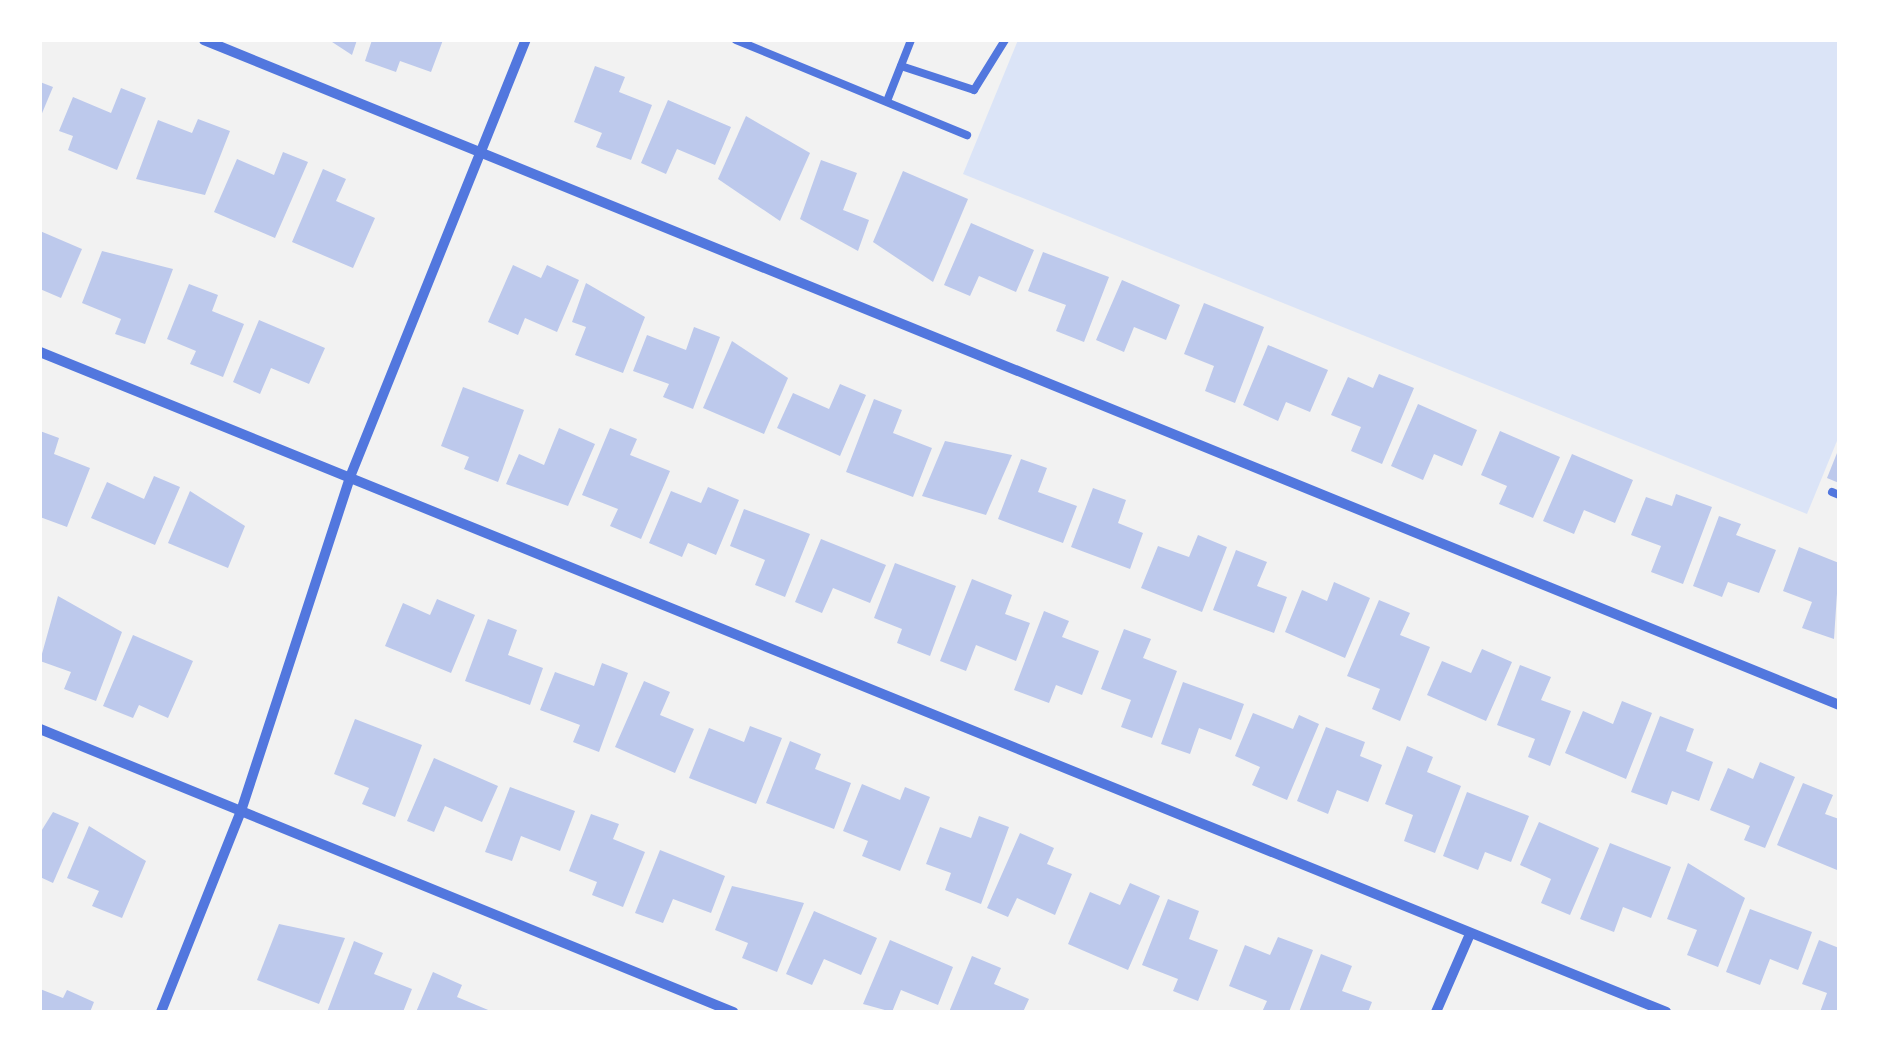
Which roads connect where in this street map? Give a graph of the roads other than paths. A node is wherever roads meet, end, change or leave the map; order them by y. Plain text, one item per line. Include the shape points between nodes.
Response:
1 (204, 40) edge
2 (526, 40) edge
3 (736, 40) edge
4 (911, 40) edge
5 (1005, 40) edge
6 (901, 66) junction
7 (886, 101) junction
8 (966, 135) dead end
9 (481, 153) junction
10 (40, 352) edge
11 (350, 478) junction
12 (1839, 705) edge
13 (40, 729) edge
14 (241, 810) junction
15 (1470, 934) junction
16 (161, 1012) edge
17 (734, 1012) edge
18 (1436, 1012) edge
19 (1666, 1012) edge

1 - 9 street
2 - 9 street
3 - 7 lane
4 - 6 lane
5 - 6 lane via 974,90
6 - 7 lane
7 - 8 lane
9 - 11 street
9 - 12 street
10 - 11 street
11 - 14 street
11 - 15 street
13 - 14 street
14 - 16 street
14 - 17 street
15 - 18 street
15 - 19 street

